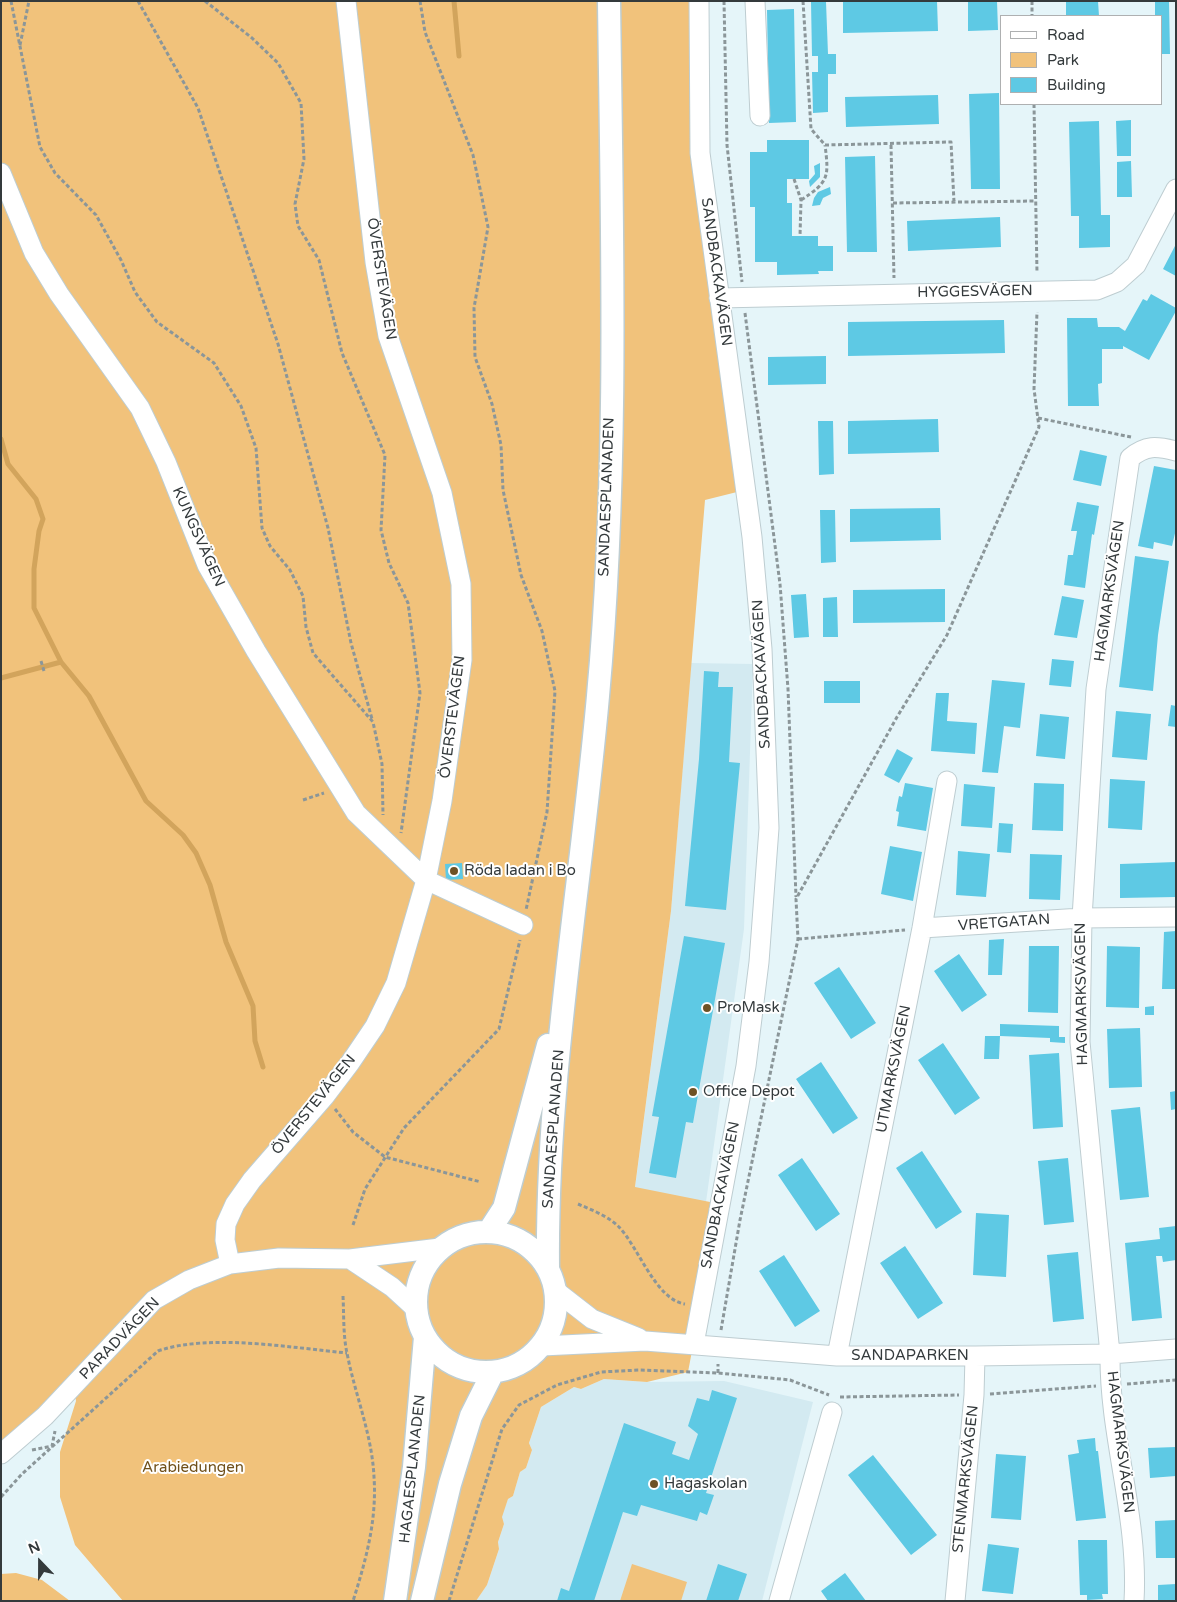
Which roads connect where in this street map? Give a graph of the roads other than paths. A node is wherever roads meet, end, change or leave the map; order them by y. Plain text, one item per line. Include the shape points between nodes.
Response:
1 (346, 1) edge
2 (609, 1) edge
3 (698, 1) edge
4 (755, 1) edge
5 (760, 116) dead end
6 (1, 173) edge
7 (1176, 189) edge
8 (720, 298) junction
9 (1176, 451) edge
10 (946, 781) dead end
11 (426, 880) junction
12 (1176, 916) edge
13 (1082, 918) junction
14 (523, 925) road end
15 (922, 928) junction
16 (563, 990) junction
17 (489, 1231) junction
18 (440, 1248) junction
19 (350, 1259) junction
20 (230, 1264) junction
21 (548, 1268) junction
22 (556, 1291) junction
23 (416, 1309) junction
24 (425, 1337) junction
25 (645, 1341) junction
26 (694, 1344) junction
27 (542, 1346) junction
28 (1176, 1349) edge
29 (1110, 1354) junction
30 (837, 1356) junction
31 (975, 1356) junction
32 (492, 1372) junction
33 (832, 1412) dead end
34 (1, 1454) edge
35 (395, 1601) edge
36 (422, 1601) edge
37 (778, 1601) edge
38 (955, 1601) edge
39 (1134, 1601) edge

1 - 11 street, ÖVERSTEVÄGEN via 376,262 388,336 442,493 461,584 462,660 442,801
2 - 16 main road, SANDAESPLANADEN via 612,266 609,514 598,696
3 - 8 street, SANDBACKAVÄGEN via 700,153
4 - 5 street
6 - 11 street, KUNGSVÄGEN via 34,253 59,294 140,408 208,565 339,788 356,813
7 - 8 street, HYGGESVÄGEN via 1136,265 1117,282 1097,290
8 - 26 street, SANDBACKAVÄGEN via 753,546 762,649 768,828 759,962 746,1066
9 - 13 street, HAGMARKSVÄGEN via 1146,449 1130,458 1096,689
10 - 15 street, UTMARKSVÄGEN
11 - 14 street
11 - 20 street, ÖVERSTEVÄGEN via 396,983 375,1026 324,1096 235,1204 226,1224 225,1240
12 - 13 street, VRETGATAN
13 - 15 street, VRETGATAN
13 - 29 street, HAGMARKSVÄGEN via 1080,1042
15 - 30 street, UTMARKSVÄGEN
16 - 17 main road, SANDAESPLANADEN via 504,1208
16 - 21 main road, SANDAESPLANADEN via 550,1158
17 - 18 main road via 463,1235
17 - 21 main road via 514,1236 535,1251
18 - 19 street, PARADVÄGEN
18 - 23 main road via 420,1279
19 - 20 street, PARADVÄGEN via 279,1258
19 - 23 street via 392,1287
20 - 34 street, PARADVÄGEN via 189,1280 154,1300 44,1416
21 - 22 main road
22 - 25 street, SANDAPARKEN via 592,1319
22 - 27 main road via 555,1319
23 - 24 main road
24 - 32 main road via 442,1357 455,1365
24 - 35 main road, HAGAESPLANADEN via 414,1467
25 - 26 street, SANDAPARKEN
25 - 27 street, SANDAPARKEN
26 - 30 street, SANDAPARKEN
27 - 32 main road via 516,1366
28 - 29 street, SANDAPARKEN
29 - 31 street, SANDAPARKEN
29 - 39 street, HAGMARKSVÄGEN via 1109,1385 1129,1506
30 - 31 street, SANDAPARKEN
31 - 38 street, STENMARKSVÄGEN
32 - 36 main road, HAGAESPLANADEN via 471,1416 450,1484
33 - 37 street

